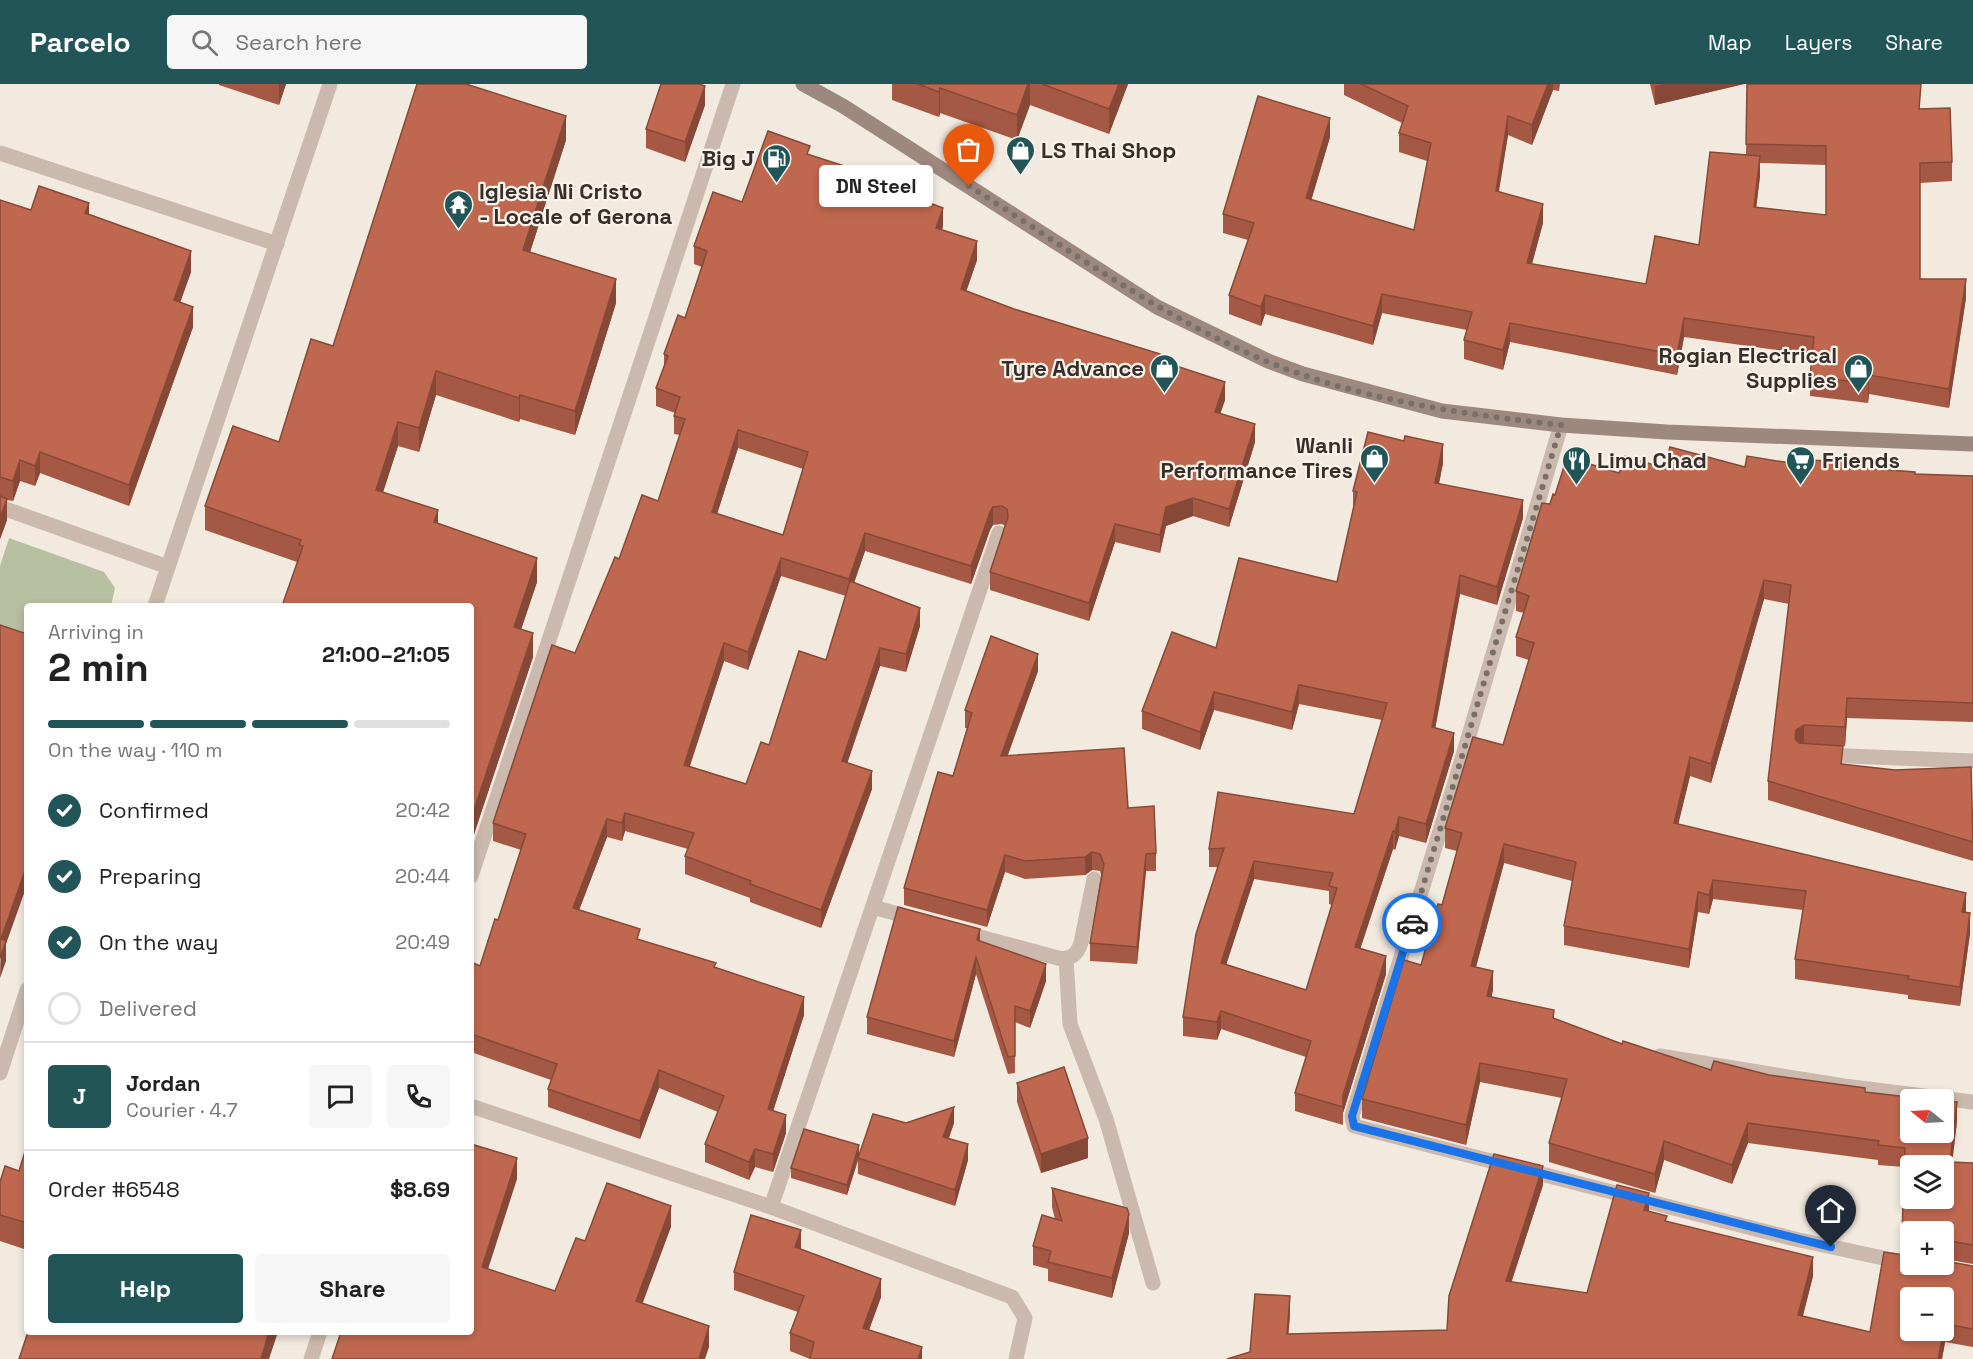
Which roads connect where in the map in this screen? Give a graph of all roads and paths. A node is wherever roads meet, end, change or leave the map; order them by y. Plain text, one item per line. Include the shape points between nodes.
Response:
1 (330, 84) edge
2 (733, 84) edge
3 (804, 84) edge
4 (0, 153) edge
5 (276, 244) junction
6 (1561, 425) junction
7 (1973, 444) edge
8 (0, 507) edge
9 (999, 533) dead end
10 (168, 567) junction
11 (156, 603) edge
12 (1804, 754) edge
13 (1973, 761) edge
14 (474, 867) edge
15 (1094, 879) dead end
16 (873, 907) junction
17 (930, 923) edge
18 (953, 929) edge
19 (1065, 959) junction
20 (23, 1015) edge
21 (1642, 1053) edge
22 (0, 1073) edge
23 (1973, 1102) edge
24 (474, 1107) edge
25 (771, 1207) junction
26 (1900, 1262) edge
27 (1153, 1283) dead end
28 (319, 1335) edge
29 (311, 1359) edge
30 (1016, 1359) edge

1 - 5 street
2 - 14 street
3 - 6 main road via 1157,307 1268,362 1442,411
4 - 5 street
5 - 10 street
6 - 7 main road
6 - 26 street via 1352,1116 1354,1126 1795,1239
8 - 10 street
9 - 16 street
10 - 11 street
12 - 13 street
15 - 19 street via 1079,950
16 - 17 street
16 - 25 street
18 - 19 street
19 - 27 street via 1070,1024 1106,1119
20 - 22 street
21 - 23 street
24 - 25 street
25 - 30 street via 1012,1297 1025,1318
28 - 29 street

